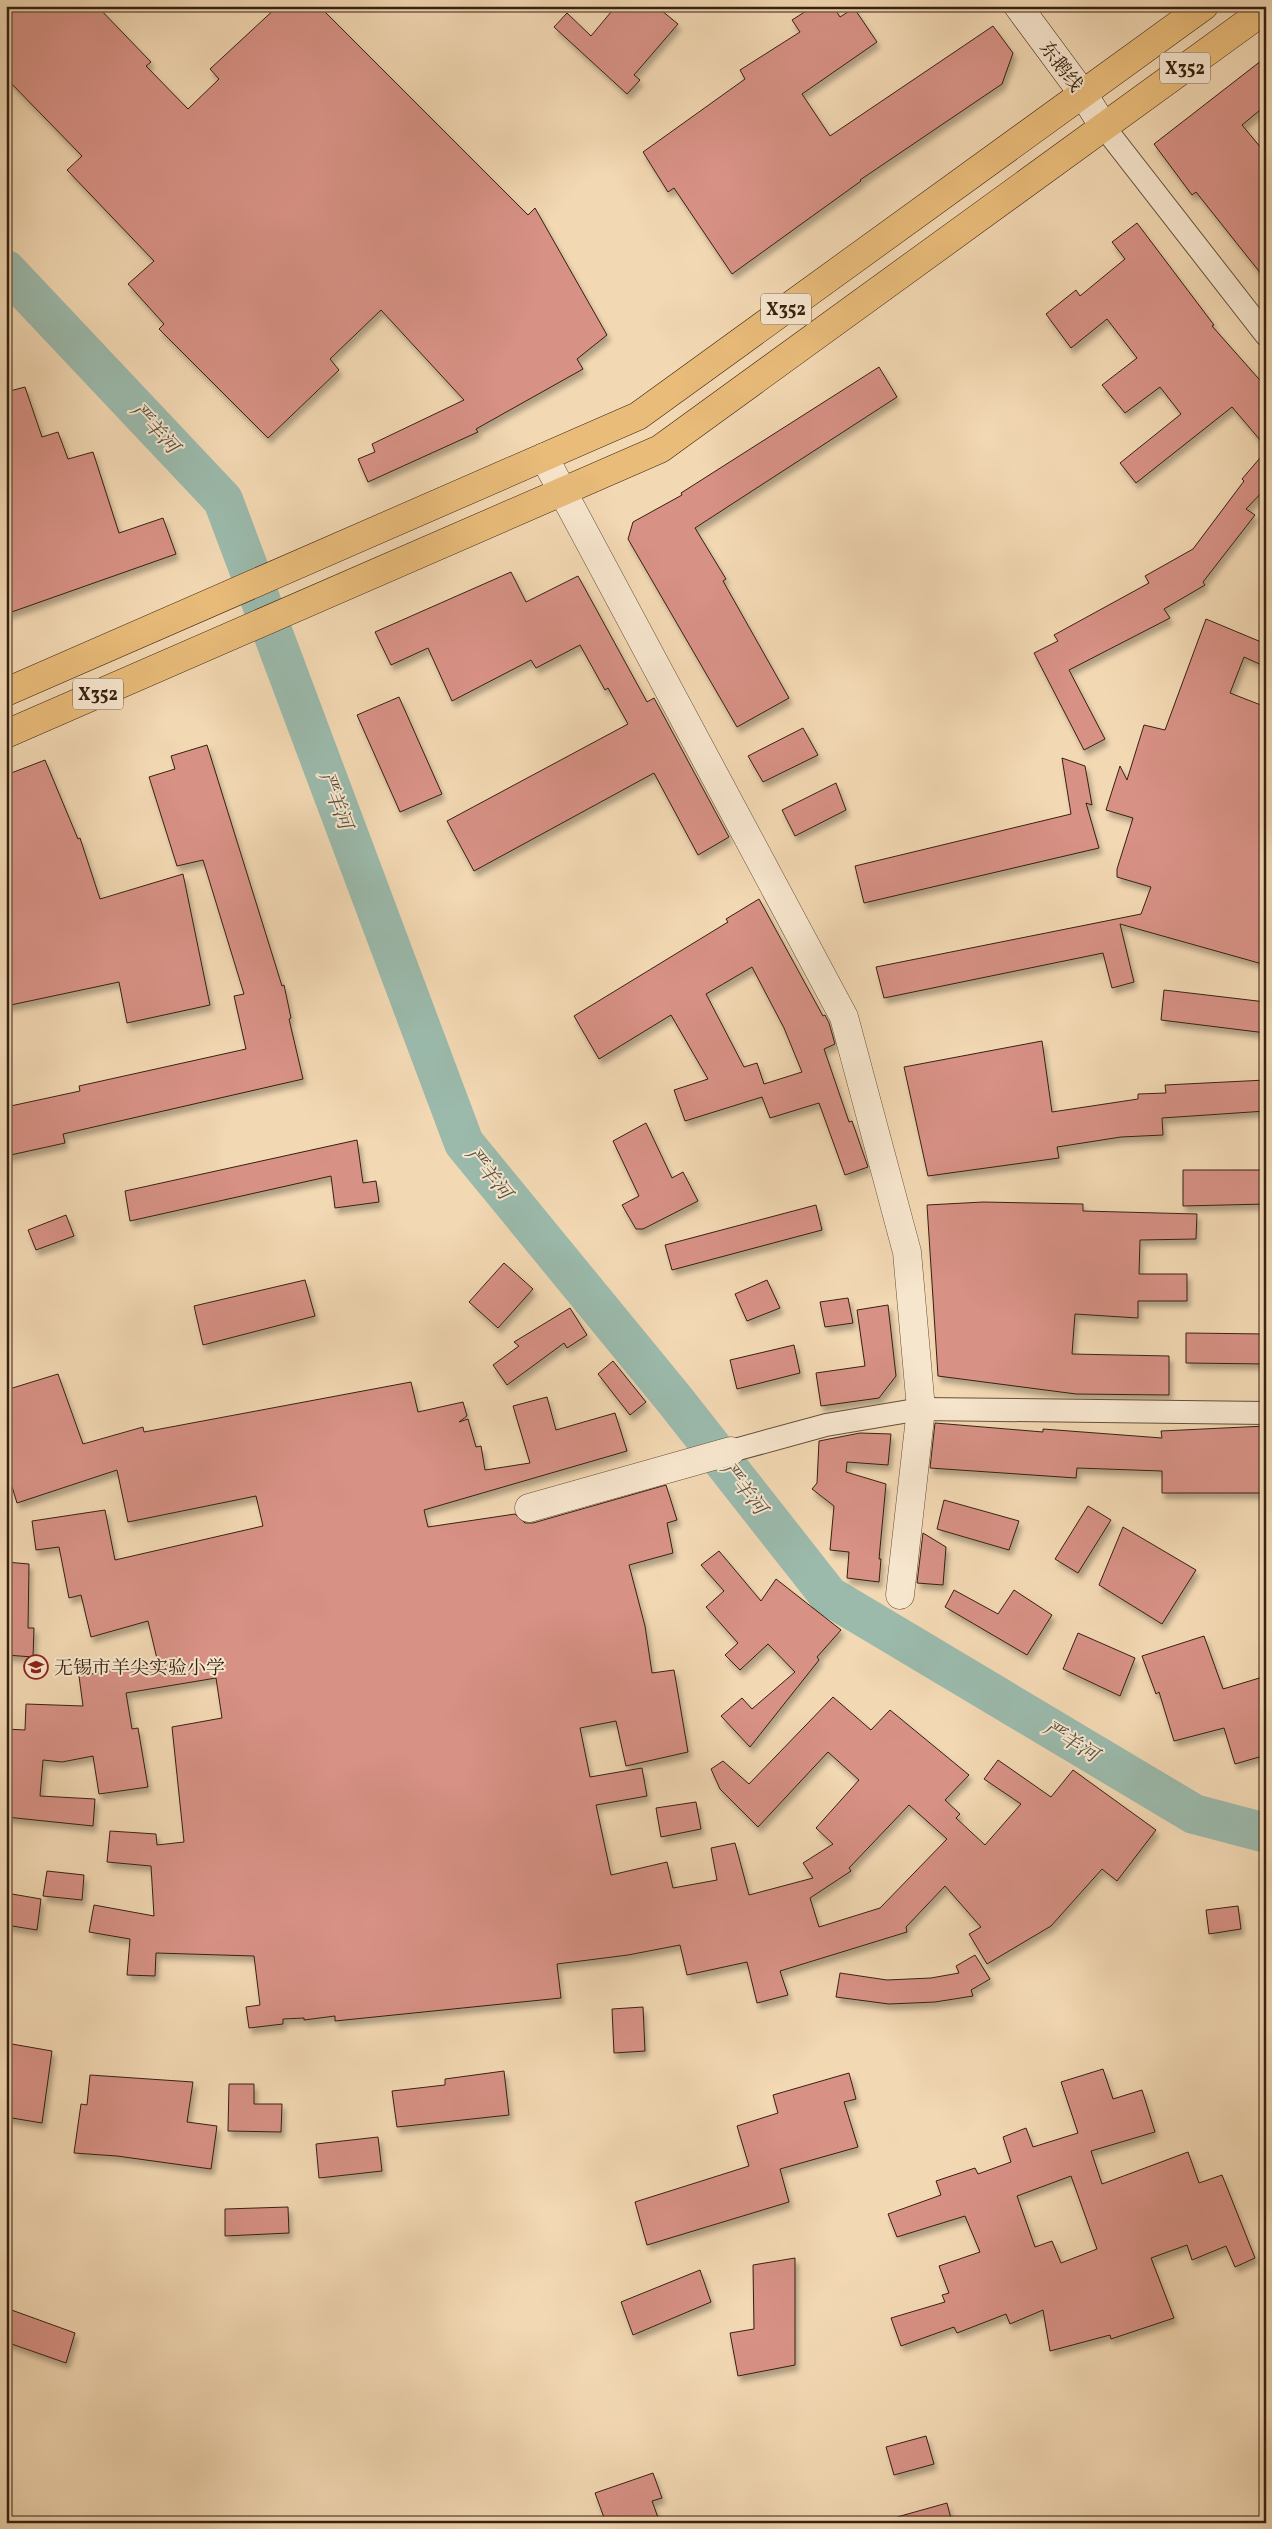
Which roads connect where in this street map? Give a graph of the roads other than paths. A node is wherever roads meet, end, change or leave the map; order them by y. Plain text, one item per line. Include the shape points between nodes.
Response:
1 (1018, 6) edge
2 (1204, 6) edge
3 (1266, 9) edge
4 (1083, 94) junction
5 (1104, 127) junction
6 (1266, 335) edge
7 (544, 458) junction
8 (564, 491) junction
9 (6, 692) edge
10 (6, 734) edge
11 (920, 1408) junction
12 (1266, 1413) edge
13 (731, 1451) joint
14 (529, 1508) dead end
15 (900, 1595) dead end

1 - 4 street, 东鹅线
2 - 4 main road, X352
3 - 5 main road, X352
4 - 5 street, 东鹅线
4 - 7 main road, X352 via 638,416
5 - 6 street
5 - 8 main road, X352 via 660,449
7 - 8 street
7 - 9 main road, X352
8 - 10 main road, X352
8 - 11 street via 844,1017 907,1252
11 - 12 street
11 - 13 street via 826,1425
11 - 15 street
13 - 14 street

